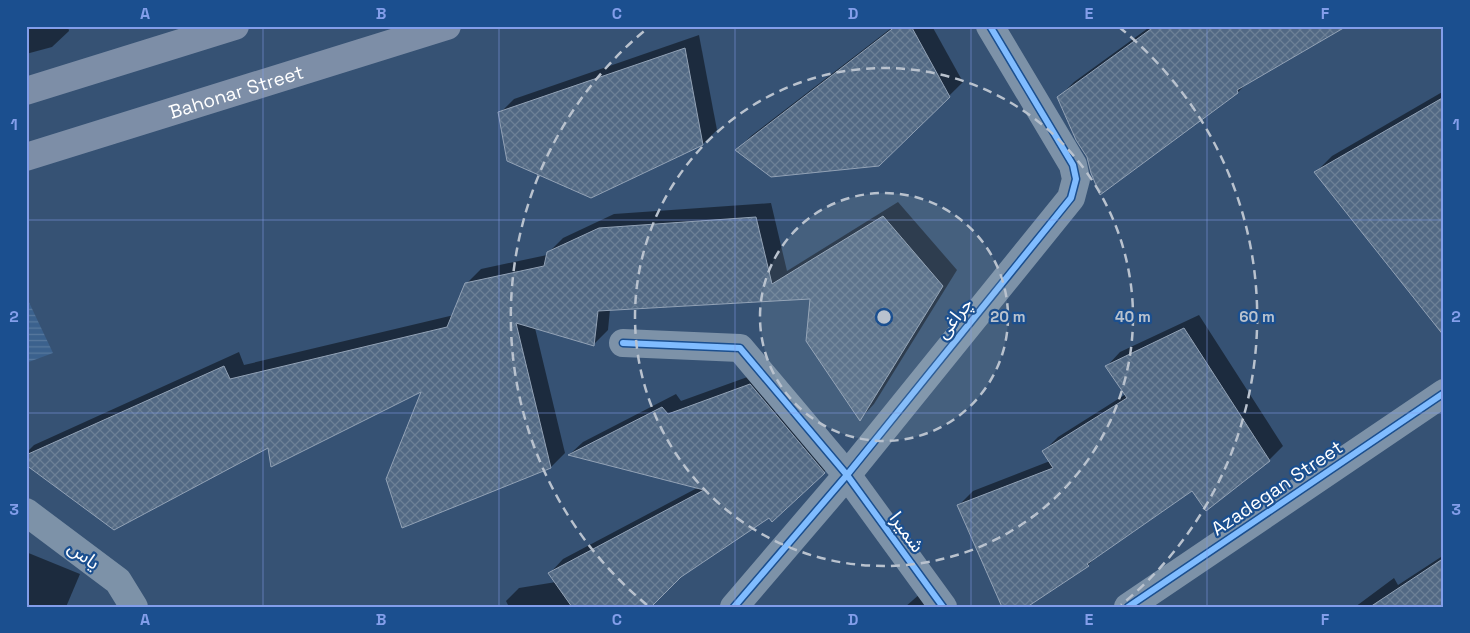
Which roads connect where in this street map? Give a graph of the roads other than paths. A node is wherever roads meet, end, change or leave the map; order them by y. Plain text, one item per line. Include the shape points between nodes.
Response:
1 (235, 26) edge
2 (447, 26) edge
3 (990, 26) edge
4 (26, 91) edge
5 (26, 157) edge
6 (623, 343) dead end
7 (1444, 393) edge
8 (847, 475) junction
9 (26, 512) edge
10 (134, 607) edge
11 (734, 607) edge
12 (943, 607) edge
13 (1128, 607) edge

1 - 4 main road
2 - 5 main road, Bahonar Street
3 - 8 street, چراغی via 1073,165 1076,179 1071,198
6 - 8 street, شمیرا via 740,348
7 - 13 street, Azadegan Street
8 - 11 street, چراغی
8 - 12 street, شمیرا
9 - 10 street, یاس via 118,580

